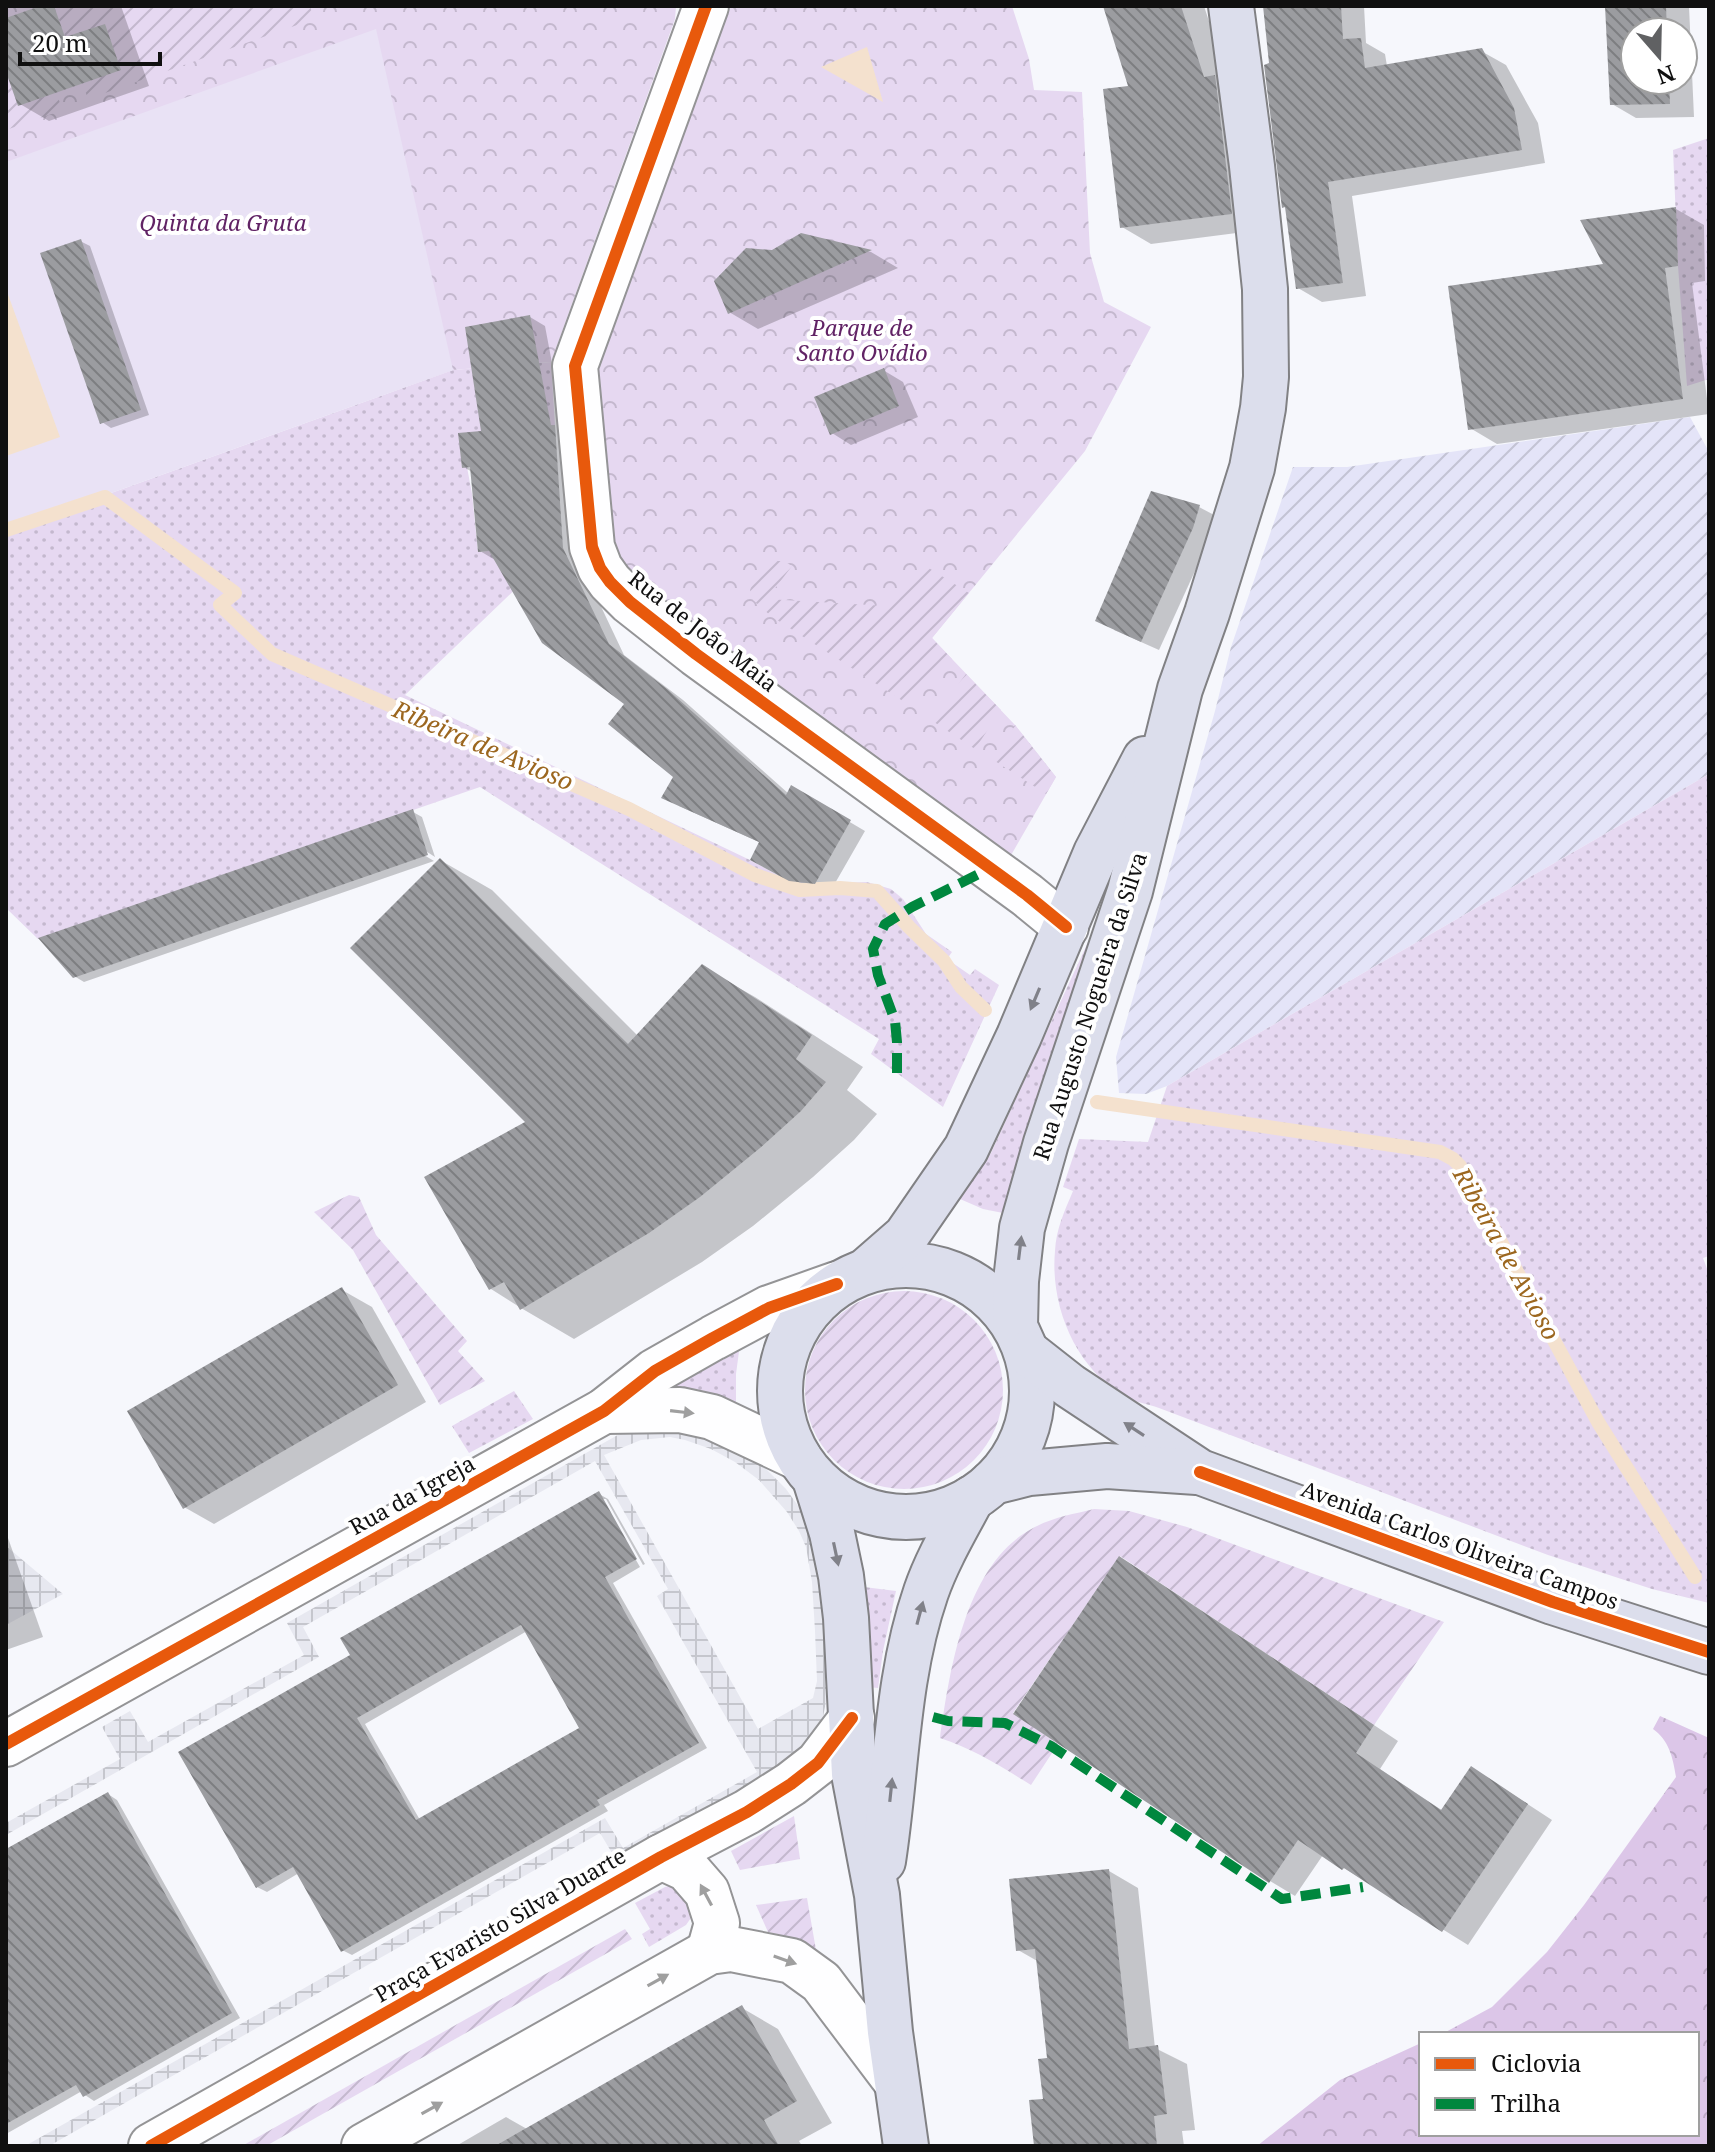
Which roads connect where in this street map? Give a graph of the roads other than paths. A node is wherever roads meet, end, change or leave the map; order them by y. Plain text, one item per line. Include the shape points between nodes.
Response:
1 (706, 6) edge
2 (1231, 6) edge
3 (1180, 689) junction
4 (1066, 927) junction
5 (852, 1277) junction
6 (1022, 1339) junction
7 (604, 1411) junction
8 (807, 1469) junction
9 (1200, 1472) junction
10 (982, 1490) junction
11 (1709, 1652) edge
12 (852, 1718) junction
13 (6, 1744) edge
14 (661, 1857) junction
15 (877, 1895) junction
16 (709, 1952) junction
17 (895, 2080) junction
18 (151, 2146) edge
19 (364, 2146) edge
20 (906, 2146) edge

1 - 4 street, Rua de João Maia via 575,366 592,547 600,568 630,602 696,654
2 - 3 main road, Rua Augusto Nogueira da Silva via 1265,289 1266,377 1252,468
3 - 4 main road, Rua Augusto Nogueira da Silva via 1096,853
6 -> 3 main road, Rua Augusto Nogueira da Silva via 1016,1281 1022,1228 1130,891
4 -> 5 main road, Rua Augusto Nogueira da Silva via 966,1149 906,1236
5 - 6 main road via 913,1264 954,1274 994,1300
5 - 7 street, Rua da Igreja via 769,1308 713,1338 655,1371
5 - 8 main road via 821,1296 801,1319 784,1360 782,1420
9 -> 6 main road, Avenida Carlos Oliveira Campos via 1070,1386
6 - 10 main road via 1032,1383 1027,1424 1013,1456
7 -> 8 street, Rua da Igreja via 680,1410 701,1415
7 - 13 street, Rua da Igreja
8 - 10 main road via 832,1493 887,1516 942,1512
8 -> 12 main road via 832,1533 841,1576
9 - 10 main road, Avenida Carlos Oliveira Campos via 1107,1466 1029,1473
9 - 11 main road, Avenida Carlos Oliveira Campos via 1553,1602
15 -> 10 main road via 907,1662 926,1591 951,1537
12 - 14 street, Praça Evaristo Silva Duarte via 818,1763 791,1784
12 - 15 main road via 854,1774
16 -> 14 street, Praça Evaristo Silva Duarte via 717,1923 707,1892 687,1869
14 - 18 street, Praça Evaristo Silva Duarte
15 - 17 main road
16 -> 17 street via 731,1949 792,1961 821,1982
19 -> 16 street
17 - 20 main road

